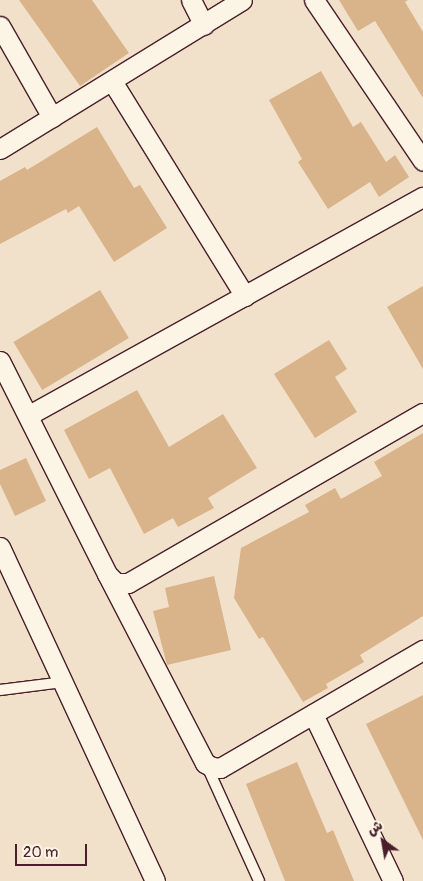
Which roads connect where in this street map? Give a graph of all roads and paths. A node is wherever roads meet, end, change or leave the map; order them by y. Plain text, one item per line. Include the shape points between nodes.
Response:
1 (190, 0) edge
2 (242, 0) edge
3 (314, 0) edge
4 (204, 25) junction
5 (0, 26) edge
6 (112, 81) junction
7 (52, 117) junction
8 (0, 149) edge
9 (423, 161) edge
10 (423, 198) edge
11 (245, 296) junction
12 (0, 361) edge
13 (423, 413) edge
14 (29, 415) junction
15 (0, 547) edge
16 (107, 574) junction
17 (423, 650) edge
18 (63, 682) junction
19 (0, 690) edge
20 (313, 714) junction
21 (205, 763) junction
22 (154, 881) edge
23 (260, 881) edge
24 (393, 881) edge

1 - 4 street
2 - 4 street
3 - 9 street
4 - 6 street
5 - 7 street
6 - 7 street
6 - 11 street
7 - 8 street
10 - 11 street
11 - 14 street
12 - 14 street
13 - 16 street via 128,583 116,582
14 - 16 street
15 - 18 street
16 - 21 street
17 - 20 street
18 - 19 lane
18 - 22 street
20 - 21 street via 220,768
20 - 24 street
21 - 23 lane

